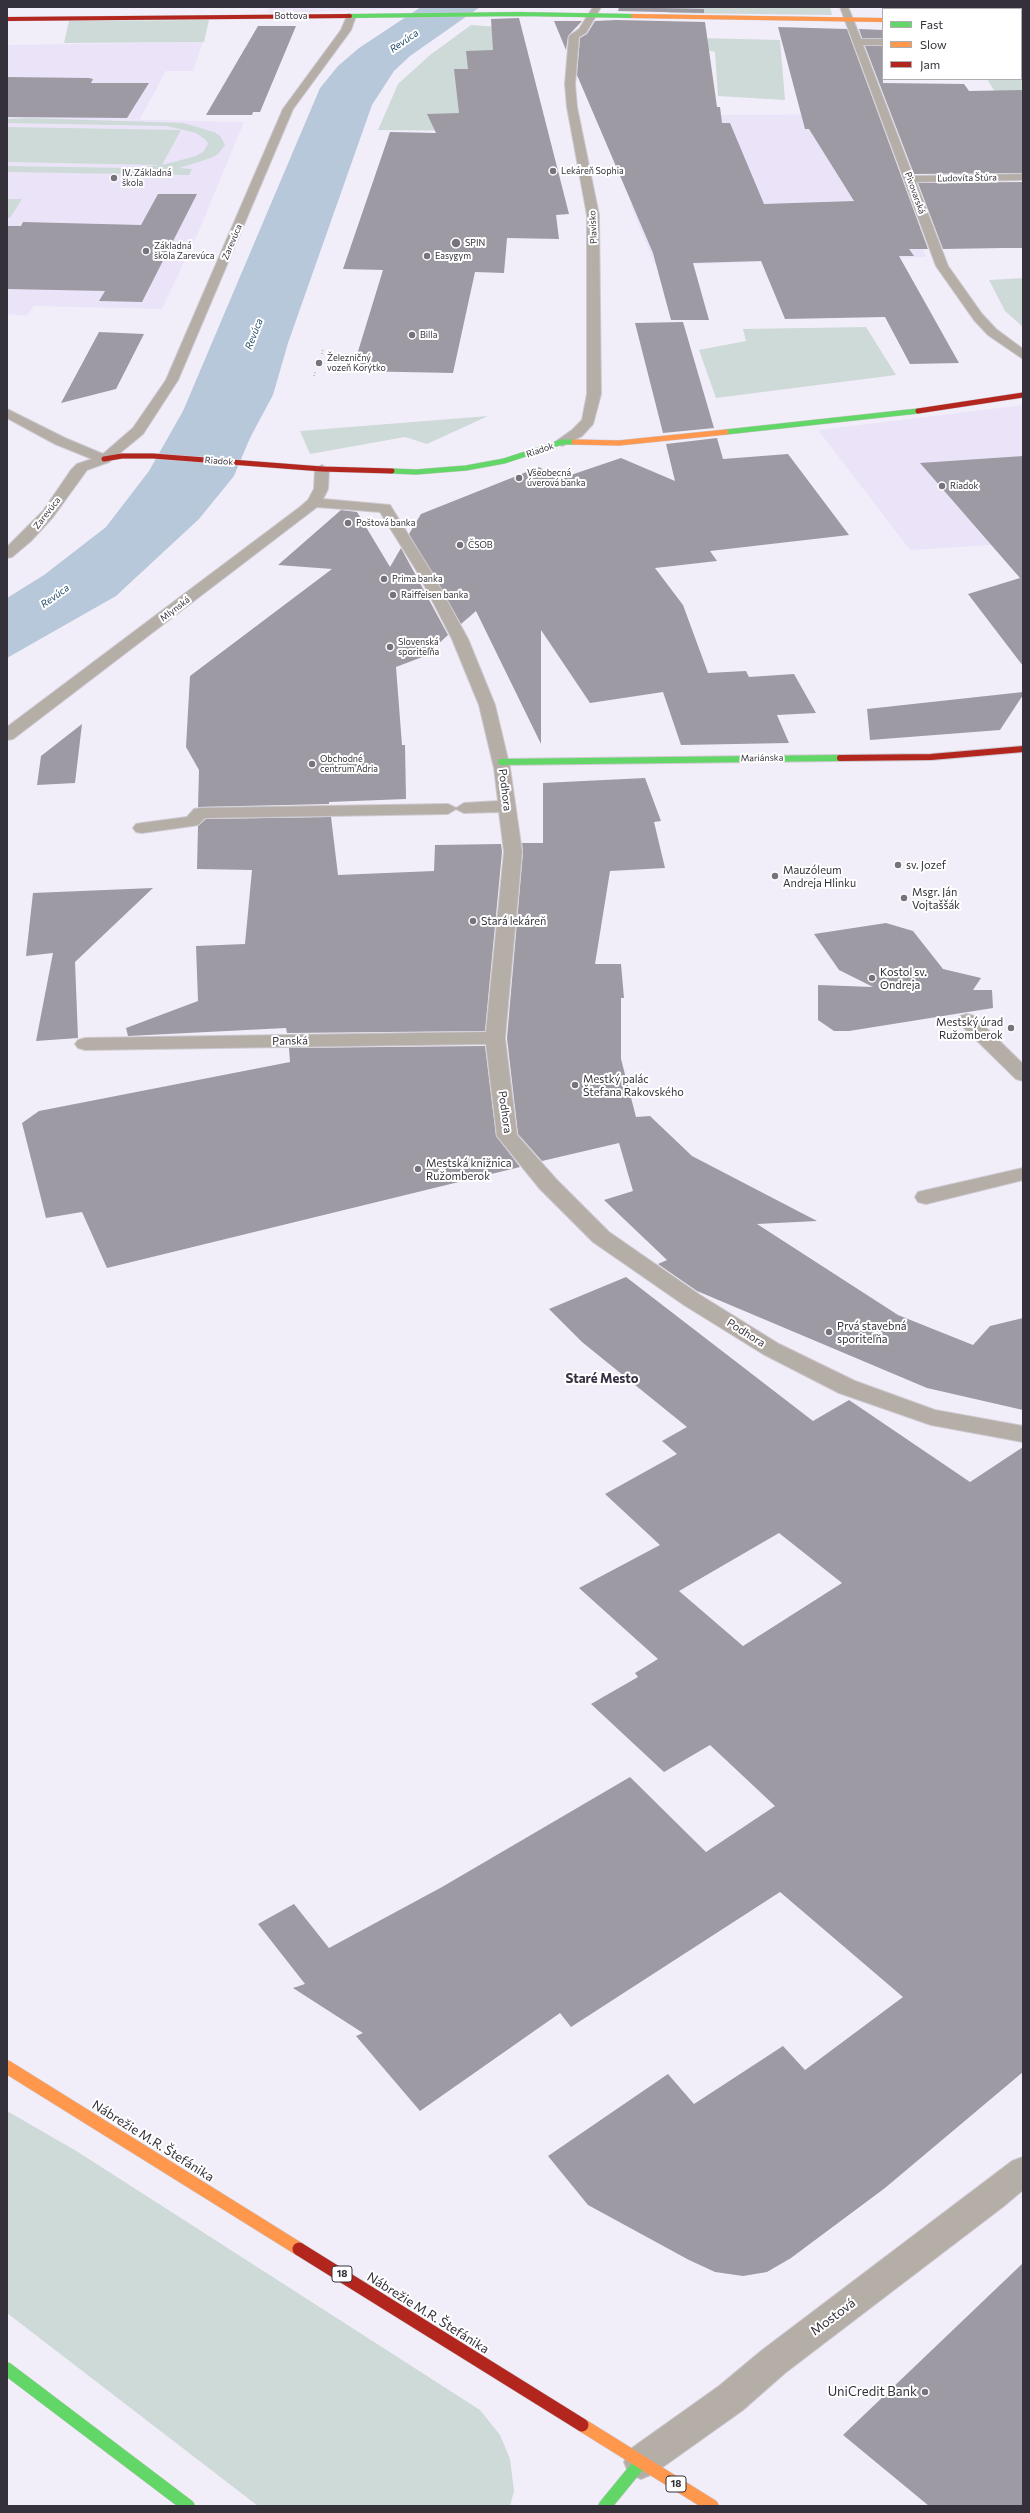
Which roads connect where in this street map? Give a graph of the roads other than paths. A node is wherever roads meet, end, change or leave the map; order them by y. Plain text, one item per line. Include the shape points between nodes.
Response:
1 (844, 7) edge
2 (577, 11) edge
3 (594, 11) edge
4 (350, 16) junction
5 (7, 19) edge
6 (849, 20) junction
7 (882, 20) edge
8 (574, 36) junction
9 (857, 42) junction
10 (882, 42) edge
11 (864, 59) junction
12 (876, 59) dead end
13 (1023, 177) edge
14 (910, 179) junction
15 (1023, 355) edge
16 (1023, 395) edge
17 (7, 413) edge
18 (562, 442) junction
19 (104, 459) junction
20 (322, 469) junction
21 (314, 502) junction
22 (7, 554) edge
23 (7, 735) edge
24 (1023, 749) edge
25 (501, 762) junction
26 (507, 806) junction
27 (142, 828) dead end
28 (967, 1020) dead end
29 (495, 1038) junction
30 (85, 1044) dead end
31 (1023, 1075) edge
32 (1023, 1174) edge
33 (926, 1197) dead end
34 (1023, 1434) edge
35 (7, 2067) edge
36 (1023, 2171) edge
37 (7, 2368) edge
38 (641, 2462) junction
39 (188, 2506) edge
40 (605, 2506) edge
41 (712, 2506) edge

1 - 6 street, Pivovarská
2 - 3 street, Bottova
2 - 4 street, Bottova
2 - 8 street, Plavisko via 568,31
3 - 6 street, Bottova
3 - 8 street via 583,31
4 - 5 street, Bottova
4 - 19 street, Zarevúca via 346,30 288,109 172,380 138,431
6 - 7 street, Bottova
6 - 9 street, Pivovarská
8 - 18 street, Plavisko via 570,84 572,107 593,215 594,394 588,421 578,433
9 - 10 street
9 - 11 street, Pivovarská
11 - 12 street
11 - 14 street, Pivovarská
13 - 14 street, Ľudovíta Štúra
14 - 15 street, Pivovarská via 942,266 978,317 992,332
16 - 18 street, Riadok via 938,409 619,443
17 - 19 street via 60,441
18 - 20 street, Riadok via 504,461 466,468 393,472
19 - 20 street, Riadok via 153,456
19 - 22 street, Zarevúca via 82,467 48,514
20 - 21 street via 321,489
21 - 23 street, Mlynská
21 - 25 street, Podhora via 385,508 425,573 460,639 487,705
24 - 25 street, Mariánska via 930,757
25 - 26 street, Podhora
26 - 27 street via 200,813 192,821
26 - 29 street, Podhora via 513,852
28 - 31 street
29 - 30 street, Panská
29 - 34 street, Podhora via 507,1136 548,1184 601,1237 692,1300 771,1349 847,1387 931,1417
32 - 33 street
35 - 38 street, Nábrežie M.R. Štefánika / 18
36 - 38 street, Mostová via 773,2362 731,2398
37 - 39 street
38 - 40 street
38 - 41 street, Nábrežie M.R. Štefánika / 18

